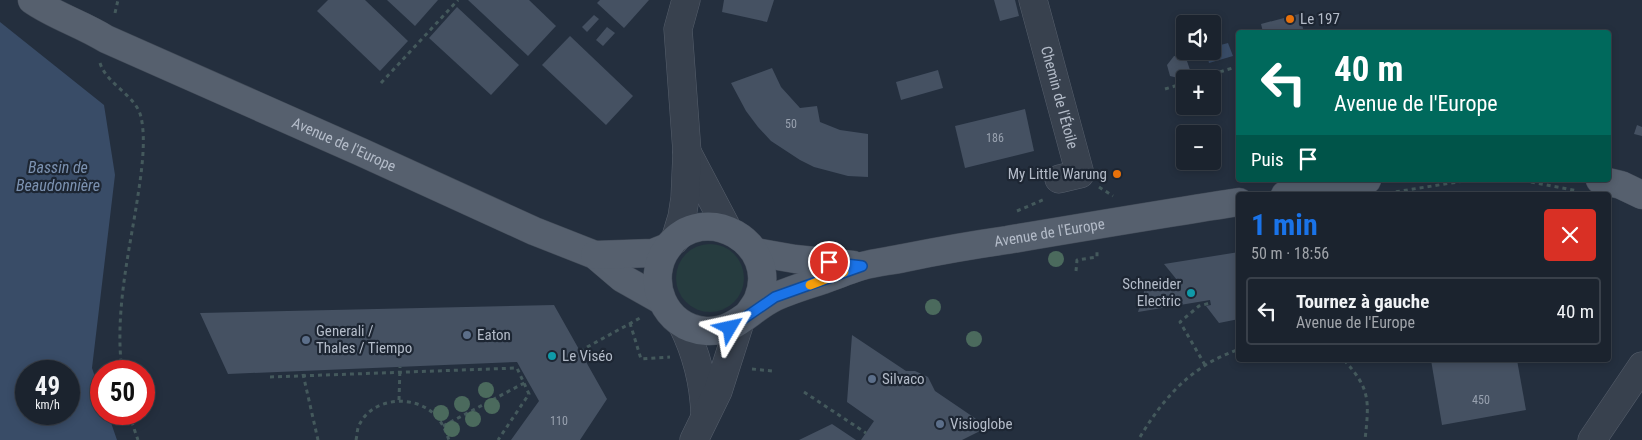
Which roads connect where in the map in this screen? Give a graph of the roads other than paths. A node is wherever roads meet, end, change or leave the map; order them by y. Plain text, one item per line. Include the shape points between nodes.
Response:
1 (32, 0) edge
2 (686, 0) edge
3 (1032, 0) edge
4 (686, 152) junction
5 (1069, 176) road end
6 (1590, 186) edge
7 (1377, 187) edge
8 (1320, 192) edge
9 (1642, 195) edge
10 (1236, 202) edge
11 (728, 230) junction
12 (671, 244) junction
13 (755, 252) junction
14 (595, 255) junction
15 (862, 266) junction
16 (661, 300) junction
17 (745, 318) junction
18 (682, 324) junction
19 (1642, 366) edge
20 (699, 429) edge
21 (1592, 440) edge

1 - 14 main road, Avenue de l'Europe via 106,39 534,231
2 - 4 street via 678,30
3 - 5 street, Chemin de l'Étoile
4 - 11 street
4 - 12 street via 682,217
6 - 9 main road via 1620,185
7 - 8 main road
10 - 15 main road, Avenue de l'Europe
11 - 12 main road, Avenue de l'Europe via 700,227
11 - 13 main road, Avenue de l'Europe via 739,235
12 - 14 main road, Avenue de l'Europe via 653,253
12 - 16 main road via 657,273
13 - 15 main road, Avenue de l'Europe
13 - 17 main road, Avenue de l'Europe via 761,267 762,284 758,300
14 - 16 main road, Avenue de l'Europe via 622,278
15 - 17 main road, Avenue de l'Europe via 775,297
16 - 18 main road, Avenue de l'Europe
17 - 18 main road, Avenue de l'Europe via 730,328 718,331 693,329
17 - 20 street via 718,391
18 - 20 street via 699,366 704,397
19 - 21 street

